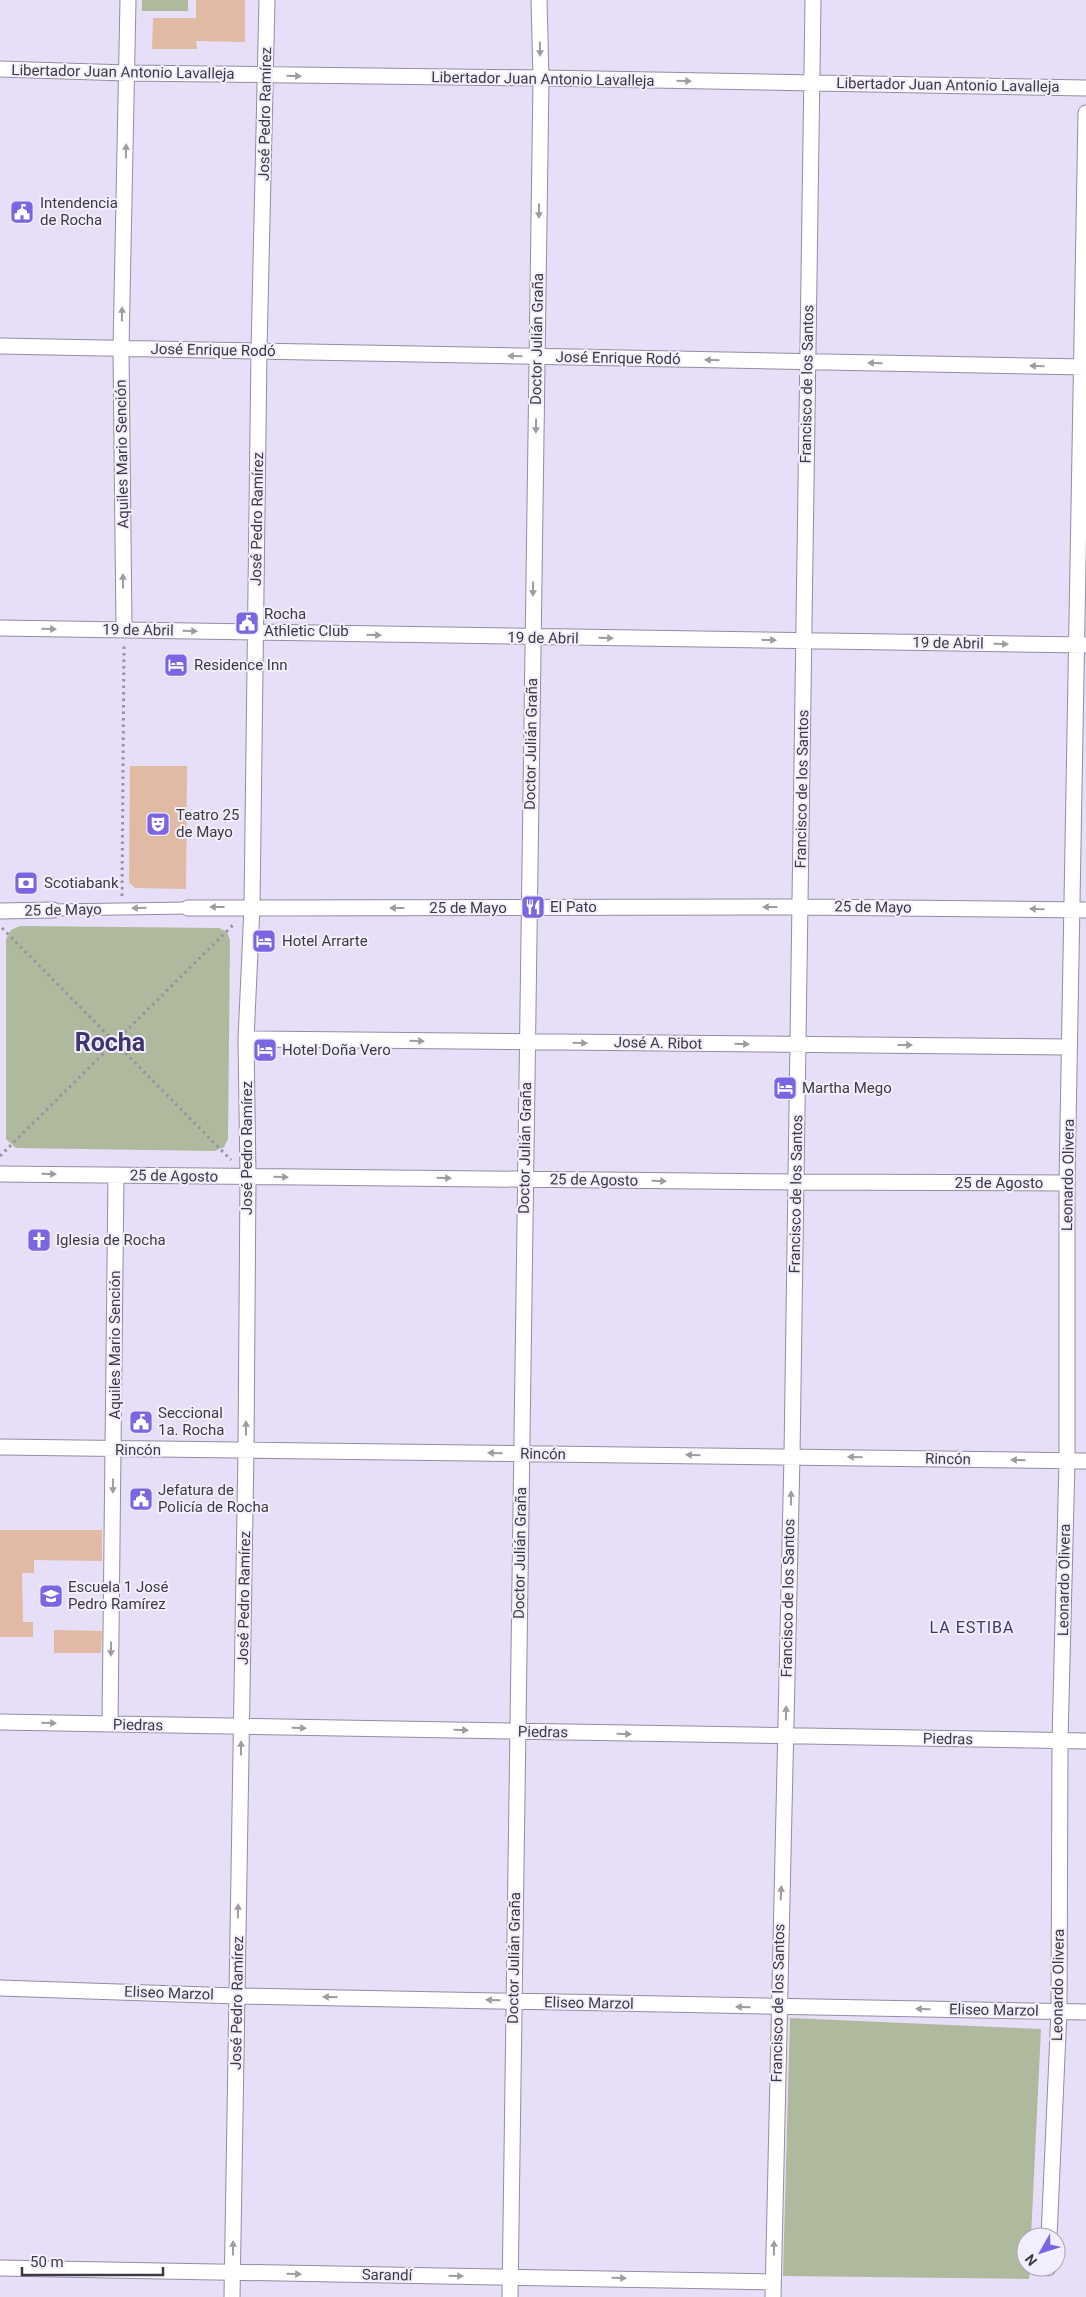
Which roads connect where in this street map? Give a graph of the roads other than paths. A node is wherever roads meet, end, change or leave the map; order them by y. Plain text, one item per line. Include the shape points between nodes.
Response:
1 (128, 0) edge
2 (267, 0) edge
3 (539, 0) edge
4 (813, 0) edge
5 (0, 69) edge
6 (127, 74) junction
7 (267, 75) junction
8 (540, 78) junction
9 (811, 83) junction
10 (1086, 88) edge
11 (1086, 112) edge
12 (0, 346) edge
13 (121, 349) junction
14 (260, 351) junction
15 (537, 356) junction
16 (808, 361) junction
17 (1084, 367) edge
18 (0, 628) edge
19 (124, 630) junction
20 (255, 632) junction
21 (532, 638) junction
22 (803, 640) junction
23 (1082, 645) edge
24 (252, 907) junction
25 (801, 907) junction
26 (188, 908) joint
27 (529, 909) junction
28 (1079, 909) edge
29 (54, 910) joint
30 (0, 911) edge
31 (246, 1039) junction
32 (527, 1042) junction
33 (798, 1044) junction
34 (1069, 1047) junction
35 (0, 1174) edge
36 (116, 1175) junction
37 (248, 1176) junction
38 (525, 1179) junction
39 (796, 1182) junction
40 (1067, 1183) junction
41 (0, 1447) edge
42 (114, 1450) junction
43 (246, 1450) junction
44 (521, 1454) junction
45 (792, 1456) junction
46 (1067, 1461) junction
47 (1086, 1461) edge
48 (0, 1722) edge
49 (110, 1724) junction
50 (242, 1727) junction
51 (518, 1731) junction
52 (785, 1737) junction
53 (1060, 1741) junction
54 (1086, 1741) edge
55 (0, 1988) edge
56 (237, 1996) junction
57 (513, 2000) junction
58 (778, 2008) junction
59 (1059, 2011) junction
60 (1086, 2012) edge
61 (1049, 2227) edge
62 (0, 2268) edge
63 (233, 2273) junction
64 (510, 2276) junction
65 (773, 2282) junction
66 (232, 2297) edge
67 (510, 2297) edge
68 (773, 2297) edge

1 - 6 street, Aquiles Mario Sención
2 - 7 street, José Pedro Ramírez
3 -> 8 street, Doctor Julián Graña
4 - 9 street, Francisco de los Santos
5 - 6 street, Libertador Juan Antonio Lavalleja
6 - 7 street, Libertador Juan Antonio Lavalleja
13 -> 6 street, Aquiles Mario Sención
7 -> 8 street, Libertador Juan Antonio Lavalleja
7 - 14 street, José Pedro Ramírez
8 -> 9 street, Libertador Juan Antonio Lavalleja
8 -> 15 street, Doctor Julián Graña
9 - 10 street, Libertador Juan Antonio Lavalleja
9 - 16 street, Francisco de los Santos
11 - 17 street, Leonardo Olivera
12 - 13 street, José Enrique Rodó
13 - 14 street, José Enrique Rodó
19 -> 13 street, Aquiles Mario Sención
15 -> 14 street, José Enrique Rodó
14 - 20 street, José Pedro Ramírez
16 -> 15 street, José Enrique Rodó
15 -> 21 street, Doctor Julián Graña
17 -> 16 street, José Enrique Rodó
16 - 22 street, Francisco de los Santos
17 - 23 street, Leonardo Olivera
18 -> 19 street, 19 de Abril
19 -> 20 street, 19 de Abril
20 -> 21 street, 19 de Abril
20 - 24 street, José Pedro Ramírez
21 -> 22 street, 19 de Abril
21 - 27 street, Doctor Julián Graña
22 -> 23 street, 19 de Abril
22 - 25 street, Francisco de los Santos
23 - 28 street, Leonardo Olivera
24 -> 26 street, 25 de Mayo
27 -> 24 street, 25 de Mayo
24 - 31 street, José Pedro Ramírez
25 -> 27 street, 25 de Mayo
28 -> 25 street, 25 de Mayo
25 - 33 street, Francisco de los Santos
26 -> 29 street, 25 de Mayo
27 - 32 street, Doctor Julián Graña
28 - 34 street, Leonardo Olivera
29 - 30 street, 25 de Mayo
31 -> 32 street, José A. Ribot
31 - 37 street, José Pedro Ramírez
32 -> 33 street, José A. Ribot
32 - 38 street, Doctor Julián Graña
33 -> 34 street, José A. Ribot
33 - 39 street, Francisco de los Santos
34 - 40 street, Leonardo Olivera
35 -> 36 street, 25 de Agosto
36 - 37 street, 25 de Agosto
36 - 42 street, Aquiles Mario Sención
37 -> 38 street, 25 de Agosto
43 -> 37 street, José Pedro Ramírez
38 -> 39 street, 25 de Agosto
38 - 44 street, Doctor Julián Graña
39 - 40 street, 25 de Agosto
39 - 45 street, Francisco de los Santos
40 - 46 street, Leonardo Olivera
41 - 42 street, Rincón
42 - 43 street, Rincón
42 -> 49 street, Aquiles Mario Sención
44 -> 43 street, Rincón
43 - 50 street, José Pedro Ramírez
45 -> 44 street, Rincón
44 - 51 street, Doctor Julián Graña
46 -> 45 street, Rincón
52 -> 45 street, Francisco de los Santos
46 - 47 street, Rincón
46 - 53 street, Leonardo Olivera
48 -> 49 street, Piedras
49 - 50 street, Piedras
50 -> 51 street, Piedras
56 -> 50 street, José Pedro Ramírez
51 -> 52 street, Piedras
51 - 57 street, Doctor Julián Graña
52 - 53 street, Piedras
58 -> 52 street, Francisco de los Santos
53 - 54 street, Piedras
53 - 59 street, Leonardo Olivera
55 - 56 street, Eliseo Marzol
57 -> 56 street, Eliseo Marzol
63 -> 56 street, José Pedro Ramírez
58 -> 57 street, Eliseo Marzol
57 - 64 street, Doctor Julián Graña
59 -> 58 street, Eliseo Marzol
65 -> 58 street, Francisco de los Santos
59 - 60 street, Eliseo Marzol
59 - 61 street, Leonardo Olivera
62 - 63 street, Sarandí
63 -> 64 street, Sarandí
63 - 66 street, José Pedro Ramírez
64 -> 65 street, Sarandí
64 - 67 street, Doctor Julián Graña
65 - 68 street, Francisco de los Santos

